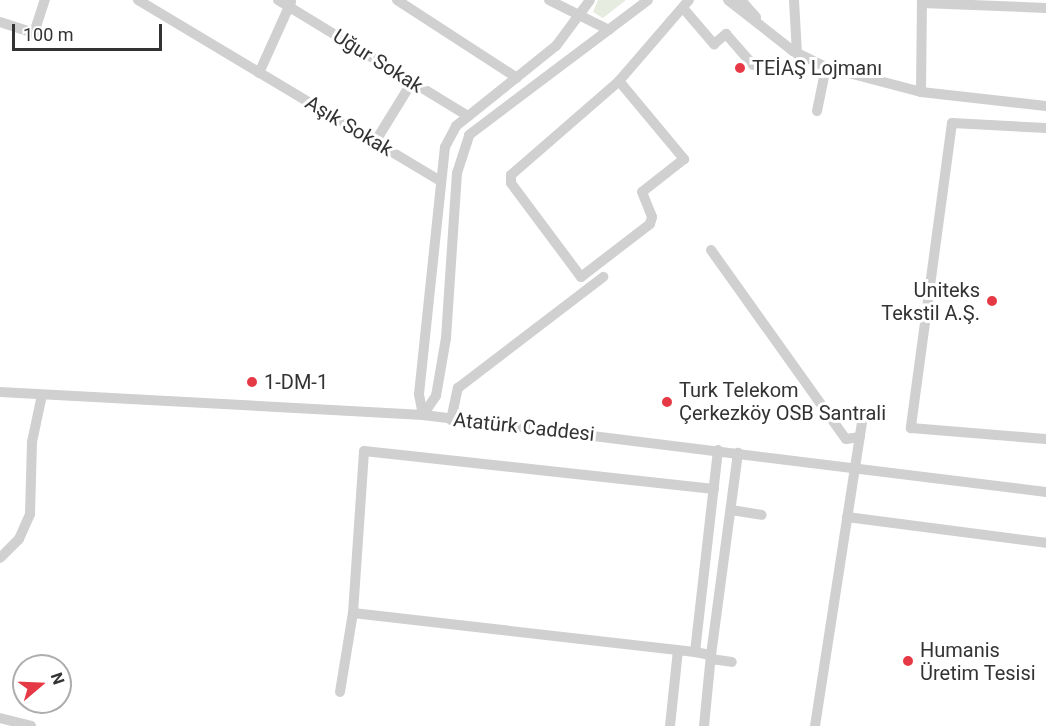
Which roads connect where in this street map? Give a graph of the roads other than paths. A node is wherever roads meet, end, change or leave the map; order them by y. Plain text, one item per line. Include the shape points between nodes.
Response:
1 (45, 0) edge
2 (138, 0) edge
3 (278, 0) edge
4 (397, 0) edge
5 (549, 0) edge
6 (590, 0) edge
7 (648, 0) edge
8 (728, 0) edge
9 (741, 0) edge
10 (794, 0) edge
11 (922, 1) edge
12 (290, 3) edge
13 (413, 4) edge
14 (686, 4) edge
15 (1046, 8) edge
16 (579, 15) junction
17 (0, 21) edge
18 (609, 30) junction
19 (769, 34) junction
20 (797, 54) junction
21 (753, 65) dead end
22 (826, 68) junction
23 (259, 73) junction
24 (517, 78) junction
25 (619, 81) junction
26 (412, 82) junction
27 (921, 92) junction
28 (1046, 106) edge
29 (817, 111) dead end
30 (468, 116) junction
31 (1046, 128) edge
32 (375, 142) junction
33 (440, 180) junction
34 (711, 250) dead end
35 (603, 278) dead end
36 (0, 392) edge
37 (42, 395) junction
38 (423, 415) junction
39 (452, 420) junction
40 (862, 424) dead end
41 (860, 437) junction
42 (1046, 440) edge
43 (718, 450) junction
44 (738, 453) junction
45 (855, 469) junction
46 (714, 489) junction
47 (1046, 492) edge
48 (730, 510) junction
49 (762, 515) dead end
50 (847, 517) junction
51 (1046, 543) edge
52 (0, 558) edge
53 (353, 613) junction
54 (678, 650) junction
55 (695, 652) junction
56 (711, 657) junction
57 (732, 663) dead end
58 (340, 692) dead end
59 (0, 718) edge
60 (31, 726) edge
61 (670, 726) edge
62 (704, 726) edge
63 (815, 726) edge

1 - 17 street via 34,33
2 - 23 street, Aşık Sokak
3 - 12 street, Uğur Sokak
4 - 13 street
5 - 16 street
6 - 16 street
7 - 18 street
8 - 19 street
9 - 19 street
10 - 20 street
11 - 15 street
11 - 27 street
12 - 23 street
12 - 26 street, Uğur Sokak
13 - 24 street
14 - 21 street via 714,44 726,34
14 - 25 street
16 - 18 street
16 - 24 street via 556,46
18 - 38 street via 469,135 462,150 446,338 436,396
19 - 20 street
20 - 22 street
22 - 27 street
22 - 29 street
23 - 32 street, Aşık Sokak
24 - 30 street
25 - 25 street via 684,159 642,192 652,217 650,224 581,277 511,183 511,175
26 - 30 street, Uğur Sokak
26 - 32 street
27 - 28 street
30 - 33 street via 445,147
31 - 42 street via 952,123 911,428
32 - 33 street, Aşık Sokak
33 - 38 street via 436,267 419,394
34 - 41 street via 846,438
35 - 39 street via 458,388
36 - 37 street, Atatürk Caddesi
37 - 38 street, Atatürk Caddesi
37 - 52 street via 32,442 30,514 19,539
38 - 39 street, Atatürk Caddesi
39 - 43 street, Atatürk Caddesi
40 - 41 street
41 - 45 street
43 - 44 street, Atatürk Caddesi
43 - 46 street
44 - 45 street, Atatürk Caddesi
44 - 48 street
45 - 47 street, Atatürk Caddesi
45 - 50 street
46 - 53 street via 364,451
46 - 55 street
48 - 49 street
48 - 56 street
50 - 51 street
50 - 63 street
53 - 54 street
53 - 58 street
54 - 55 street
54 - 61 street
55 - 56 street
56 - 57 street
56 - 62 street
59 - 60 street

